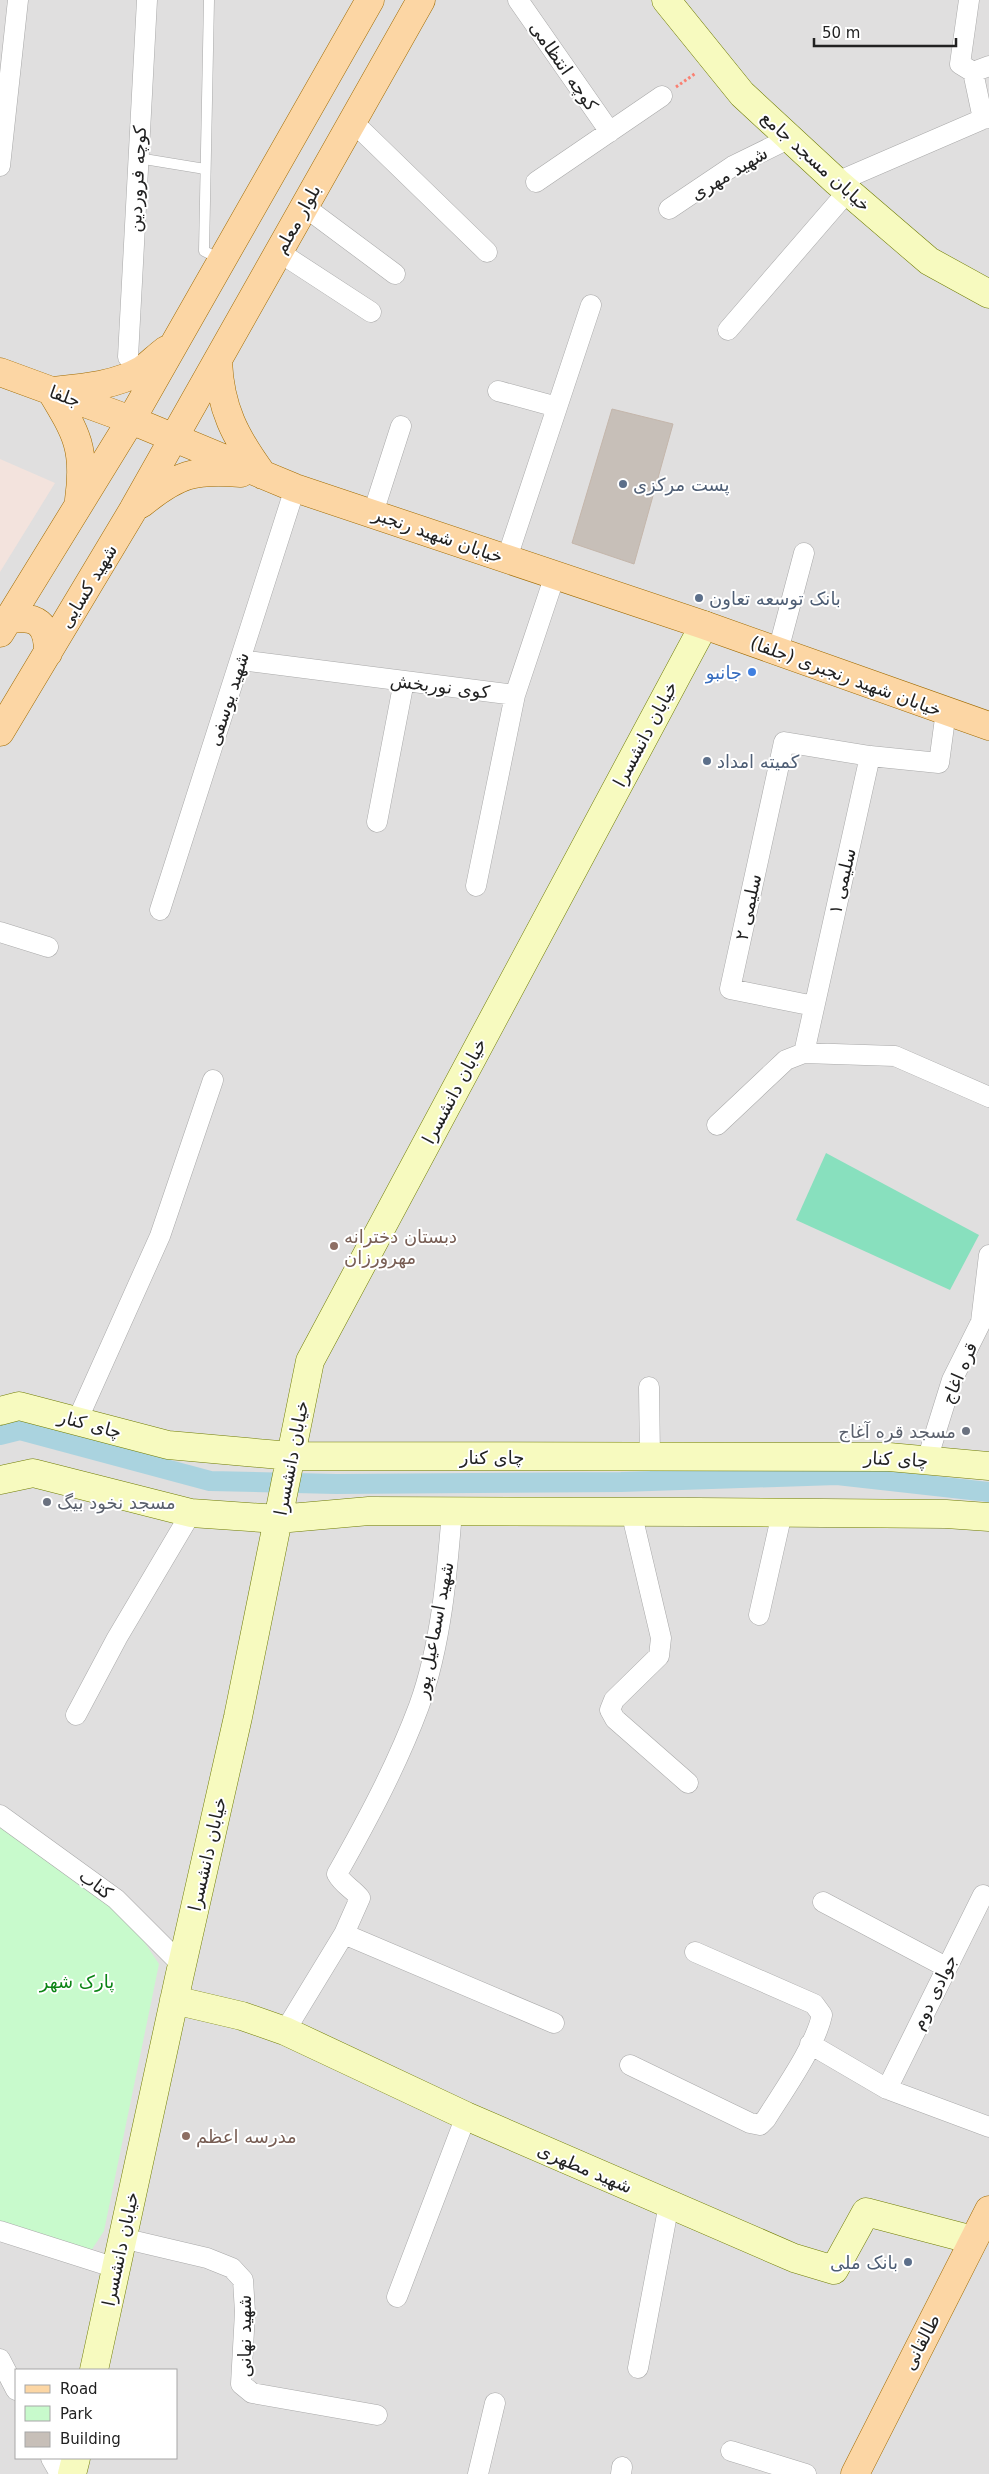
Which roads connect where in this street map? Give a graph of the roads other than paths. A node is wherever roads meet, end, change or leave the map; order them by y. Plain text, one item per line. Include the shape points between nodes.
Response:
1 (18, 0) edge
2 (147, 0) edge
3 (209, 0) edge
4 (370, 0) edge
5 (421, 0) edge
6 (518, 0) edge
7 (666, 0) edge
8 (969, 0) edge
9 (981, 69) edge
10 (662, 96) road end
11 (986, 118) edge
12 (352, 121) junction
13 (610, 132) junction
14 (790, 138) junction
15 (138, 158) junction
16 (0, 166) edge
17 (206, 168) junction
18 (536, 182) dead end
19 (842, 187) junction
20 (304, 207) junction
21 (669, 209) dead end
22 (279, 252) junction
23 (487, 252) dead end
24 (222, 259) junction
25 (395, 274) dead end
26 (989, 294) edge
27 (591, 305) dead end
28 (371, 312) dead end
29 (728, 330) dead end
30 (176, 341) junction
31 (128, 358) dead end
32 (218, 361) junction
33 (2, 378) edge
34 (51, 391) junction
35 (498, 391) dead end
36 (557, 407) junction
37 (131, 420) junction
38 (401, 426) dead end
39 (174, 439) junction
40 (263, 475) junction
41 (295, 488) junction
42 (79, 504) junction
43 (134, 510) junction
44 (373, 513) junction
45 (804, 553) dead end
46 (507, 558) junction
47 (555, 575) junction
48 (704, 625) junction
49 (4, 627) edge
50 (778, 651) junction
51 (48, 653) junction
52 (240, 660) junction
53 (404, 681) junction
54 (515, 695) junction
55 (946, 711) junction
56 (989, 726) edge
57 (0, 732) edge
58 (870, 756) junction
59 (377, 822) dead end
60 (476, 886) dead end
61 (160, 910) dead end
62 (0, 932) edge
63 (48, 947) dead end
64 (814, 1006) junction
65 (804, 1053) junction
66 (213, 1080) dead end
67 (989, 1097) edge
68 (717, 1125) dead end
69 (989, 1255) edge
70 (649, 1386) dead end
71 (0, 1411) edge
72 (77, 1421) junction
73 (291, 1456) junction
74 (650, 1458) junction
75 (928, 1460) junction
76 (989, 1466) edge
77 (0, 1480) edge
78 (452, 1511) junction
79 (631, 1511) junction
80 (782, 1512) junction
81 (191, 1513) junction
82 (989, 1517) edge
83 (278, 1519) junction
84 (759, 1615) dead end
85 (76, 1715) dead end
86 (688, 1783) dead end
87 (0, 1815) edge
88 (983, 1895) dead end
89 (823, 1902) dead end
90 (344, 1934) junction
91 (695, 1952) dead end
92 (182, 1965) junction
93 (946, 1968) junction
94 (174, 2000) junction
95 (554, 2023) dead end
96 (285, 2031) junction
97 (810, 2044) junction
98 (630, 2065) dead end
99 (887, 2089) junction
100 (466, 2116) junction
101 (989, 2127) edge
102 (669, 2204) junction
103 (989, 2210) edge
104 (0, 2231) edge
105 (122, 2238) junction
106 (973, 2240) junction
107 (116, 2268) junction
108 (397, 2297) dead end
109 (0, 2359) edge
110 (638, 2368) dead end
111 (94, 2369) edge
112 (15, 2388) edge
113 (15, 2394) edge
114 (0, 2395) edge
115 (495, 2403) dead end
116 (376, 2415) dead end
117 (731, 2451) dead end
118 (52, 2459) edge
119 (76, 2459) edge
120 (60, 2474) edge
121 (72, 2474) edge
122 (478, 2474) edge
123 (806, 2474) edge
124 (855, 2474) edge

1 - 16 street
2 - 15 street, کوچه فروردین
3 - 17 lane
4 - 24 main road
5 - 12 main road, بلوار معلم
6 - 13 street, کوچه انتظامی
7 - 14 street, خیابان مسجد جامع via 742,94
8 - 9 street via 960,64
9 - 11 street
10 - 13 street
11 - 19 street
12 - 20 main road, بلوار معلم
12 - 23 street
13 - 18 street
14 - 19 street, خیابان مسجد جامع
14 - 21 street, شهید مهری via 733,166
15 - 17 lane
15 - 31 street, کوچه فروردین
17 - 24 lane via 204,251
19 - 26 street, خیابان مسجد جامع via 929,260
19 - 29 street
20 - 22 main road, بلوار معلم
20 - 25 street
22 - 28 street
22 - 32 main road, بلوار معلم
24 - 30 main road
27 - 36 street
30 - 34 main road via 142,369 117,381
30 - 37 main road
32 - 39 main road, بلوار معلم
32 - 40 main road via 223,404 234,431
33 - 34 main road, جلفا
34 - 37 main road, جلفا
34 - 42 main road via 80,446 83,474
35 - 36 street
36 - 46 street
37 - 39 main road, جلفا
37 - 42 main road
38 - 44 street
39 - 40 main road, خیابان شهید رنجبر
39 - 43 main road, شهید کسایی
40 - 41 main road, خیابان شهید رنجبر
40 - 43 main road via 213,471 186,476 165,484
41 - 44 main road, خیابان شهید رنجبر
41 - 52 street, شهید یوسفی
42 - 49 main road
43 - 51 main road, شهید کسایی
44 - 46 main road, خیابان شهید رنجبر
45 - 50 street
46 - 47 main road, خیابان شهید رنجبر
47 - 48 main road, خیابان شهید رنجبر
47 - 54 street, کوی نوربخش
48 - 50 main road, خیابان شهید رنجبری (جلفا)
48 - 73 street, خیابان دانشسرا via 310,1361
49 - 51 main road via 24,617 39,623 48,637
50 - 55 main road, خیابان شهید رنجبری (جلفا)
51 - 57 main road, شهید کسایی
52 - 53 street, کوی نوربخش
52 - 61 street, شهید یوسفی
53 - 54 street, کوی نوربخش
53 - 59 street
54 - 60 street
55 - 56 main road, خیابان شهید رنجبری (جلفا)
55 - 58 street via 939,762
58 - 64 street, سلیمی ۱
58 - 64 street, سلیمی ۲ via 784,742 730,989
62 - 63 street
64 - 65 street, سلیمی ۱
65 - 67 street via 895,1056
65 - 68 street via 786,1060
66 - 72 street via 160,1236
69 - 75 street, قره اغاج via 981,1322 952,1380
70 - 74 street
71 - 72 street, چای کنار via 19,1406
72 - 73 street, چای کنار via 168,1445
73 - 74 street, چای کنار
73 - 83 street, خیابان دانشسرا
74 - 75 street, چای کنار via 889,1456
75 - 76 street, چای کنار
77 - 81 street via 33,1473
78 - 79 street
78 - 83 street via 369,1511
78 - 90 street, شهید اسماعیل پور via 443,1596 419,1705 387,1783 337,1874 342,1883 360,1898
79 - 80 street
79 - 86 street via 662,1648 659,1656 614,1700 610,1710 614,1719
80 - 82 street
80 - 84 street
81 - 83 street
81 - 85 street
83 - 92 street, خیابان دانشسرا via 238,1717
87 - 92 street, کتاب via 116,1899
88 - 93 street, جوادی دوم
89 - 93 street
90 - 95 street
90 - 96 street, شهید اسماعیل پور
91 - 97 street via 814,2004 822,2015
92 - 94 street, خیابان دانشسرا
93 - 99 street, جوادی دوم
94 - 96 street, شهید مطهری via 242,2016
94 - 105 street, خیابان دانشسرا
96 - 100 street, شهید مطهری
97 - 98 street via 760,2125
97 - 99 street
99 - 101 street
100 - 102 street, شهید مطهری
100 - 108 street
102 - 106 street, شهید مطهری via 794,2258 834,2270 866,2212
102 - 110 street
103 - 106 main road, طالقانی
104 - 107 street
105 - 107 street, خیابان دانشسرا
105 - 116 street, شهید نهانی via 207,2258 232,2268 243,2280 245,2312 241,2384 252,2393
106 - 124 main road, طالقانی
107 - 111 street, خیابان دانشسرا
109 - 112 street
113 - 114 street
115 - 122 street
117 - 123 street
118 - 120 street
119 - 121 street

